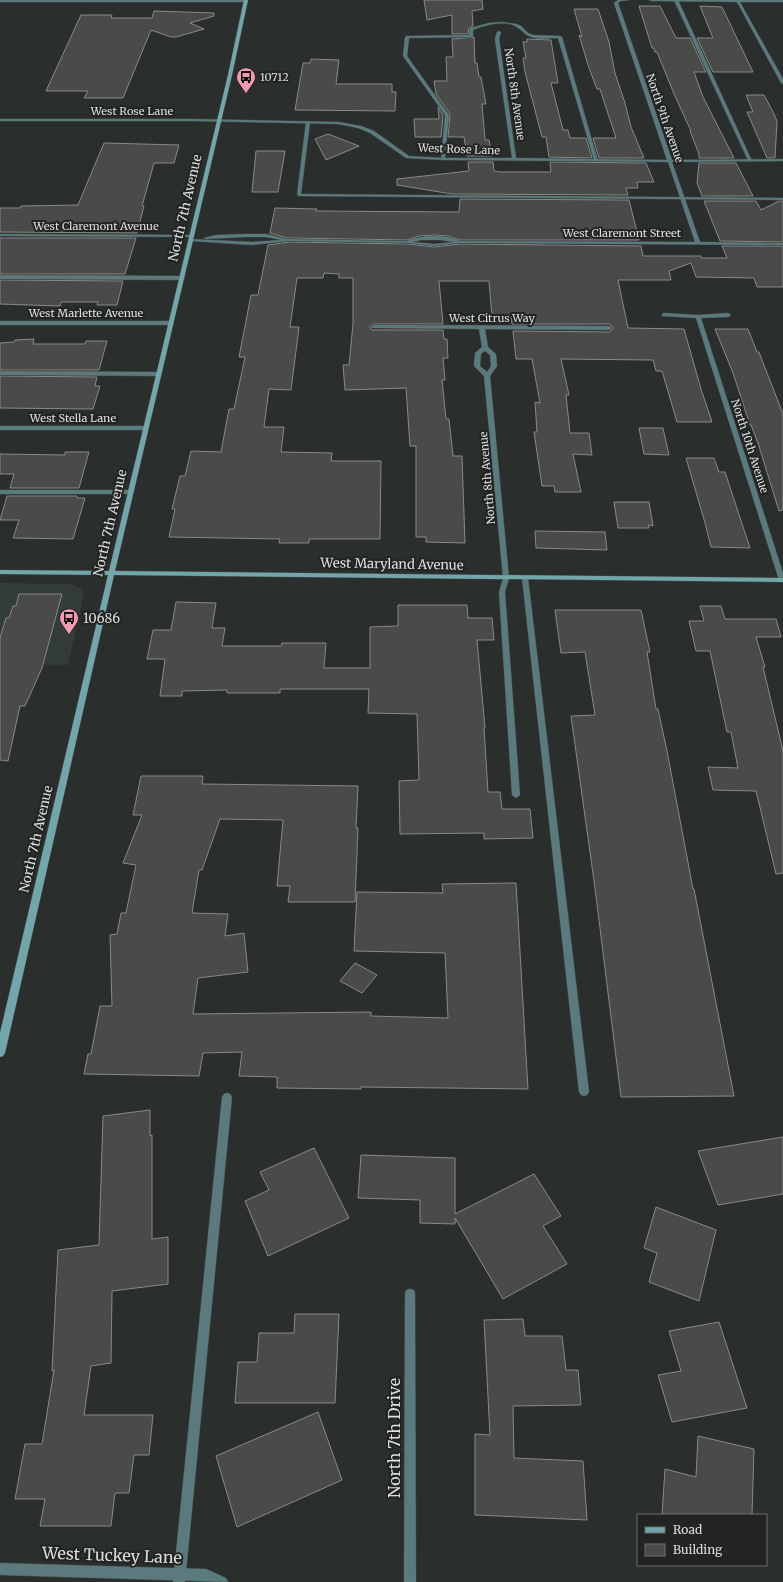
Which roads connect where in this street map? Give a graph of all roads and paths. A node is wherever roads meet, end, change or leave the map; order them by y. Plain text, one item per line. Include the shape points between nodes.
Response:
1 (620, 0) edge
2 (628, 0) edge
3 (651, 0) edge
4 (676, 0) edge
5 (0, 1) edge
6 (246, 1) edge
7 (738, 1) edge
8 (783, 1) edge
9 (499, 32) dead end
10 (783, 83) edge
11 (0, 120) edge
12 (219, 121) junction
13 (308, 122) junction
14 (443, 159) junction
15 (514, 159) junction
16 (596, 160) junction
17 (750, 160) junction
18 (783, 160) edge
19 (670, 161) junction
20 (683, 198) junction
21 (783, 199) edge
22 (0, 235) edge
23 (261, 236) junction
24 (191, 238) junction
25 (289, 240) junction
26 (260, 244) junction
27 (698, 244) junction
28 (783, 244) edge
29 (0, 277) edge
30 (182, 278) junction
31 (664, 315) dead end
32 (728, 315) dead end
33 (698, 317) junction
34 (0, 322) edge
35 (171, 323) junction
36 (374, 327) dead end
37 (482, 328) junction
38 (609, 328) dead end
39 (484, 348) junction
40 (0, 373) edge
41 (159, 374) junction
42 (487, 376) junction
43 (0, 428) edge
44 (146, 428) junction
45 (0, 492) edge
46 (131, 492) junction
47 (0, 572) edge
48 (112, 572) junction
49 (506, 578) junction
50 (525, 578) junction
51 (783, 580) edge
52 (516, 795) dead end
53 (0, 1053) edge
54 (584, 1092) dead end
55 (227, 1097) dead end
56 (410, 1294) dead end
57 (0, 1569) edge
58 (180, 1578) edge
59 (222, 1582) edge
60 (410, 1582) edge

1 - 2 street
1 - 19 street, North 9th Avenue via 616,3
3 - 4 street
4 - 7 street
4 - 17 street
5 - 6 street
6 - 12 main road, North 7th Avenue
7 - 8 street
7 - 10 street
9 - 15 street, North 8th Avenue via 497,39
11 - 12 street, West Rose Lane
12 - 13 street, West Rose Lane
12 - 24 main road, North 7th Avenue
13 - 14 street, West Rose Lane via 359,127 386,140 408,156
13 - 20 street via 299,195
14 - 15 street, West Rose Lane
14 - 16 street via 447,116 405,56 406,37 470,36 471,29 494,23 512,24 531,36 560,37
15 - 16 street, West Rose Lane
16 - 19 street, West Rose Lane
17 - 18 street, West Rose Lane
17 - 19 street, West Rose Lane
19 - 20 street, North 9th Avenue
20 - 21 street
20 - 27 street, North 9th Avenue
22 - 24 street, West Claremont Avenue
23 - 24 street, West Claremont Street
23 - 25 street, West Claremont Street
23 - 26 street
24 - 26 street, West Claremont Street via 225,244
24 - 30 main road, North 7th Avenue
25 - 26 street, West Claremont Street
25 - 27 street, West Claremont Street via 408,242 422,245 460,242
27 - 28 street, West Claremont Street
29 - 30 street
30 - 35 main road, North 7th Avenue
31 - 33 street
32 - 33 street
33 - 51 street, North 10th Avenue
34 - 35 street, West Marlette Avenue
35 - 41 main road, North 7th Avenue
36 - 37 street, West Citrus Way
37 - 38 street, West Citrus Way
37 - 39 street, North 8th Avenue
39 - 42 street, North 8th Avenue via 478,353 478,366
39 - 42 street, North 8th Avenue via 493,354 494,366
40 - 41 street
41 - 44 main road, North 7th Avenue
42 - 49 street, North 8th Avenue
43 - 44 street, West Stella Lane
44 - 46 main road, North 7th Avenue
45 - 46 street
46 - 48 main road, North 7th Avenue
47 - 48 main road, West Maryland Avenue
48 - 49 main road, West Maryland Avenue
48 - 53 main road, North 7th Avenue
49 - 50 main road, West Maryland Avenue
49 - 52 street, North 8th Avenue via 502,592
50 - 51 main road, West Maryland Avenue
50 - 54 street
55 - 58 street
56 - 60 street, North 7th Drive
57 - 58 street, West Tuckey Lane
58 - 59 street, West Tuckey Lane via 206,1575

